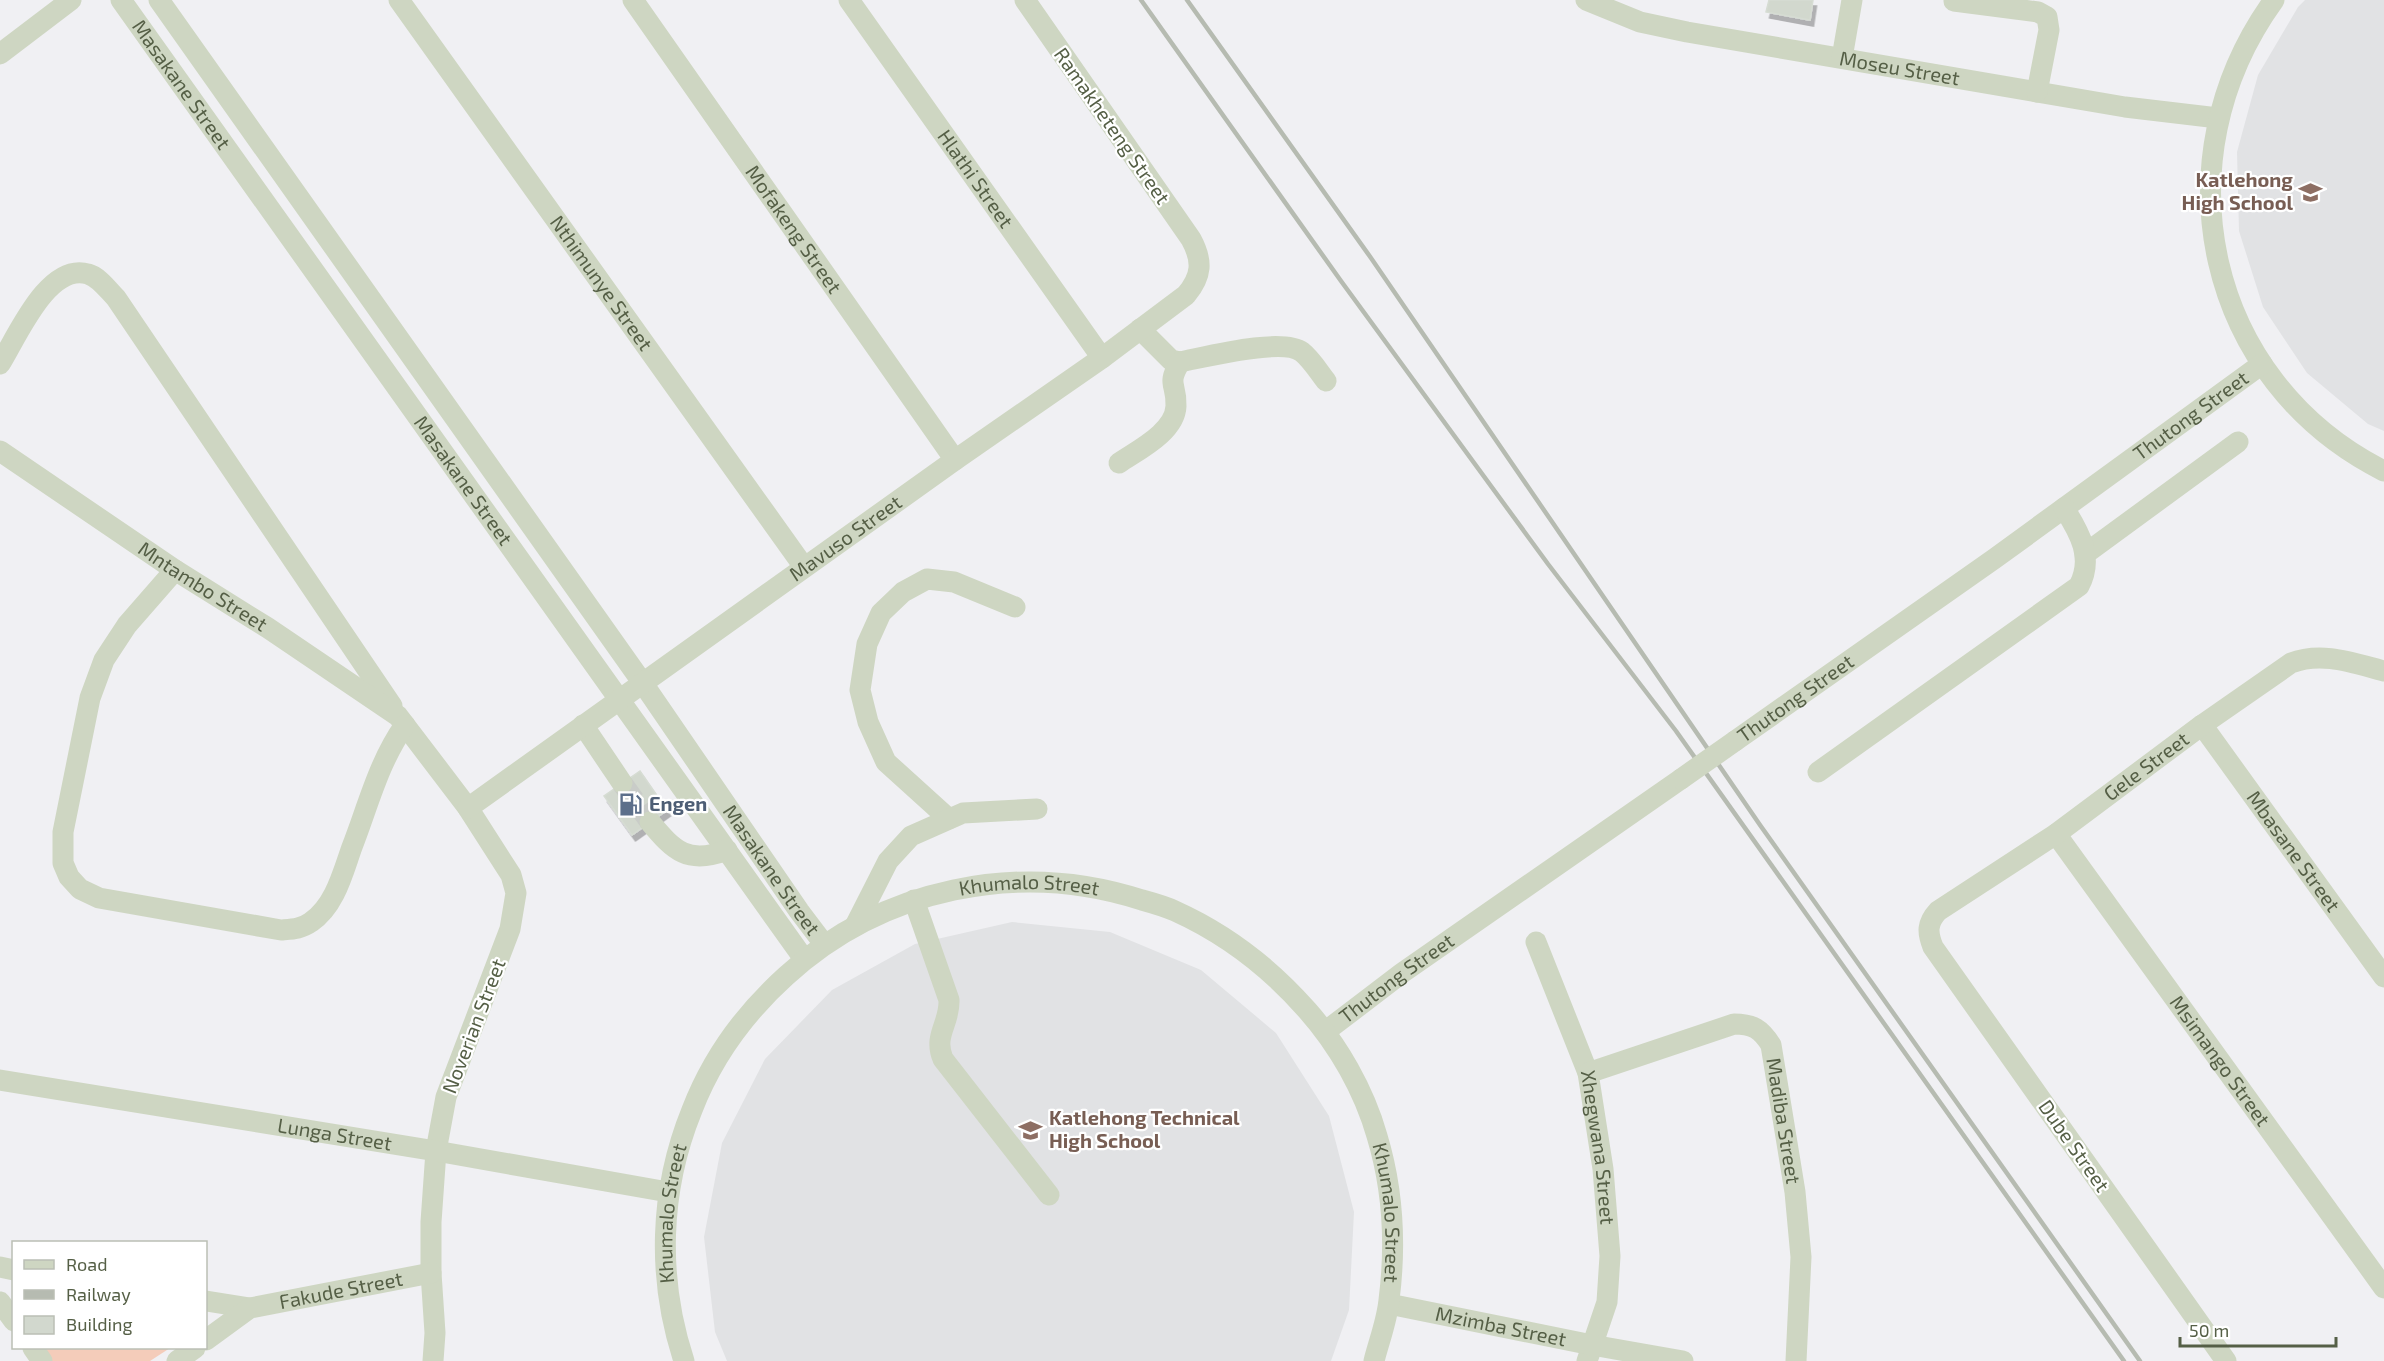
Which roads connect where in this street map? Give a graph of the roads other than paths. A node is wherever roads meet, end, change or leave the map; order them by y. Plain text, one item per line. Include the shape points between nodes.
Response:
1 (71, 0) edge
2 (121, 0) edge
3 (159, 0) edge
4 (399, 0) edge
5 (633, 0) edge
6 (849, 0) edge
7 (1025, 0) edge
8 (1586, 0) edge
9 (1852, 0) edge
10 (2274, 0) edge
11 (1954, 1) edge
12 (0, 54) edge
13 (1842, 58) junction
14 (2037, 92) junction
15 (2218, 118) junction
16 (1198, 253) joint
17 (1140, 329) junction
18 (1102, 358) junction
19 (1180, 362) junction
20 (0, 364) edge
21 (2262, 364) junction
22 (1326, 381) dead end
23 (2238, 442) dead end
24 (0, 451) edge
25 (955, 460) junction
26 (1119, 463) dead end
27 (2384, 471) edge
28 (2064, 508) junction
29 (2085, 554) junction
30 (804, 567) junction
31 (175, 570) junction
32 (1015, 607) dead end
33 (2384, 671) edge
34 (642, 682) junction
35 (618, 699) junction
36 (402, 721) junction
37 (583, 725) junction
38 (2202, 725) junction
39 (1818, 772) dead end
40 (622, 783) tunnel mouth
41 (468, 808) junction
42 (1037, 809) dead end
43 (949, 819) junction
44 (650, 822) tunnel mouth
45 (2056, 834) junction
46 (727, 850) junction
47 (914, 900) junction
48 (855, 926) junction
49 (1928, 929) joint
50 (1536, 942) dead end
51 (824, 944) junction
52 (804, 959) junction
53 (2384, 977) edge
54 (1326, 1031) junction
55 (1588, 1073) junction
56 (0, 1080) edge
57 (436, 1151) junction
58 (668, 1192) junction
59 (1049, 1195) dead end
60 (431, 1273) junction
61 (2384, 1288) edge
62 (207, 1301) edge
63 (0, 1302) edge
64 (1389, 1304) junction
65 (250, 1308) junction
66 (12, 1318) edge
67 (207, 1339) edge
68 (192, 1349) edge
69 (1590, 1353) edge
70 (177, 1361) edge
71 (433, 1361) edge
72 (684, 1361) edge
73 (1374, 1361) edge
74 (1683, 1361) edge
75 (1796, 1361) edge
76 (2226, 1361) edge

1 - 12 street
2 - 35 street, Masakane Street
3 - 34 street, Masakane Street
4 - 30 street, Nthimunye Street
5 - 25 street, Mofakeng Street
6 - 18 street, Hlathi Street
7 - 16 street, Ramakheteng Street
8 - 13 street, Moseu Street via 1654,25
9 - 13 street
10 - 15 street via 2240,57
11 - 14 street via 2038,12 2047,17 2049,30
13 - 14 street, Moseu Street
14 - 15 street, Moseu Street
15 - 21 street via 2210,173 2215,246 2229,299
16 - 17 street, Mavuso Street via 1195,284
17 - 18 street, Mavuso Street
17 - 19 street via 1171,360
18 - 25 street, Mavuso Street
19 - 22 street via 1284,346 1302,352
19 - 26 street via 1172,376 1176,406 1173,418
20 - 36 street, Noverian Street via 54,281 71,272 89,274 102,283 116,297
21 - 27 street via 2315,425 2356,456
21 - 28 street, Thutong Street
23 - 29 street
24 - 31 street, Mntambo Street
25 - 30 street, Mavuso Street
28 - 29 street via 2076,527
28 - 54 street, Thutong Street, bridge via 1402,973
29 - 39 street via 2084,576 2070,595
30 - 34 street, Mavuso Street
31 - 36 street, Mntambo Street via 268,628
31 - 36 street via 127,625 104,660 90,698 63,832 63,863 80,889 99,898 281,930 299,929 313,921 333,896
32 - 43 street via 954,582 927,579 903,592 881,613 867,644 861,690 868,722 886,762
33 - 38 street, Gele Street via 2322,656 2306,657 2291,663
34 - 35 street, Mavuso Street
34 - 51 street, Masakane Street
35 - 37 street, Mavuso Street
35 - 46 street, Masakane Street
36 - 41 street, Noverian Street
37 - 40 street
37 - 41 street, Mavuso Street
38 - 45 street, Gele Street
38 - 53 street, Mbasane Street
41 - 57 street, Noverian Street via 511,875 515,909 446,1097
42 - 43 street via 963,813
43 - 48 street via 911,836 888,861
44 - 46 street via 666,842 695,858
45 - 49 street, Gele Street via 1938,911
45 - 61 street, Msimango Street
46 - 52 street, Masakane Street
47 - 48 street, Khumalo Street
47 - 54 street, Khumalo Street via 979,885 1045,881 1121,893 1173,910 1231,941 1282,982
47 - 59 street via 949,1000 950,1012 939,1038 943,1059
48 - 51 street, Khumalo Street
49 - 76 street, Dube Street via 1933,947
50 - 55 street, Xhegwana Street
51 - 52 street, Khumalo Street
52 - 58 street, Khumalo Street via 764,997 729,1039 701,1087 680,1138
54 - 64 street, Khumalo Street via 1355,1080 1377,1134 1390,1189 1394,1246
55 - 69 street, Xhegwana Street via 1603,1169 1610,1256 1607,1302
55 - 75 street, Madiba Street via 1734,1024 1756,1026 1764,1034 1771,1045 1796,1192 1801,1257
56 - 57 street, Lunga Street
57 - 58 street, Lunga Street
57 - 60 street, Noverian Street
58 - 72 street, Khumalo Street via 664,1260 673,1327
60 - 65 street, Fakude Street
60 - 71 street, Noverian Street
62 - 65 street, Fakude Street
63 - 66 street
64 - 69 street, Mzimba Street
64 - 73 street, Khumalo Street
65 - 67 street, Fakude Street
68 - 70 street
69 - 74 street, Mzimba Street

